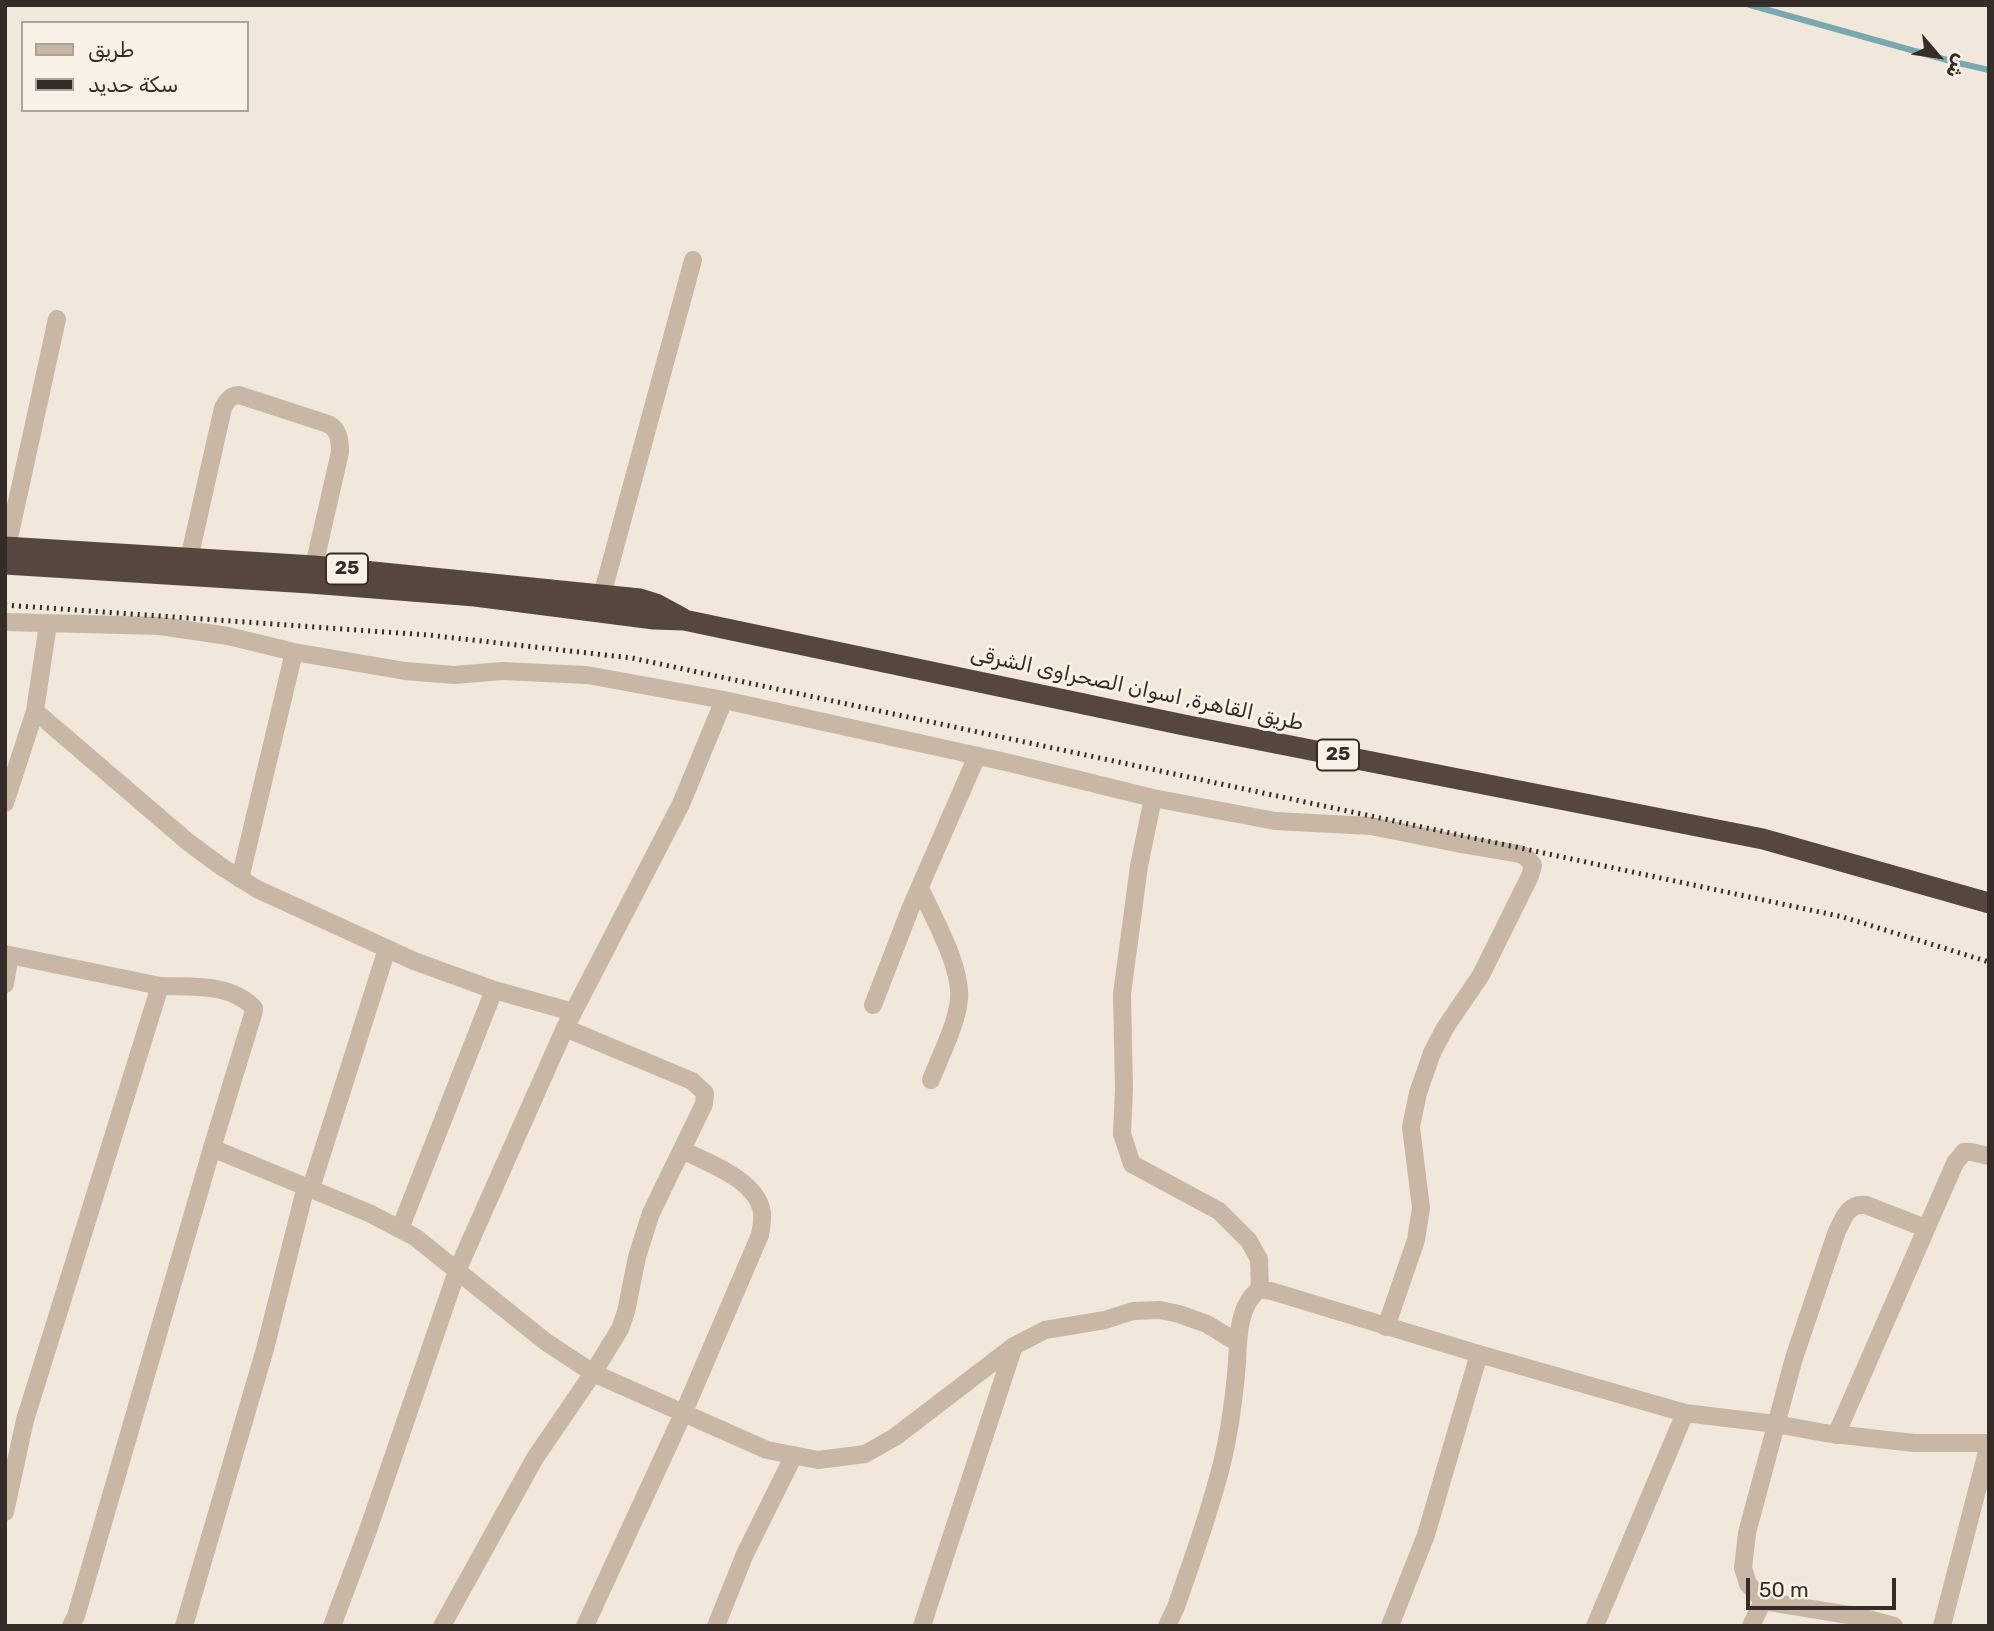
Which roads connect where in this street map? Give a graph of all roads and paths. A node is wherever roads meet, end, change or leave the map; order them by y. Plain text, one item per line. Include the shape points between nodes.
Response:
1 (693, 260) dead end
2 (57, 319) dead end
3 (6, 552) edge
4 (189, 559) junction
5 (314, 566) junction
6 (602, 595) junction
7 (684, 620) junction
8 (5, 621) edge
9 (48, 624) junction
10 (294, 652) junction
11 (724, 700) junction
12 (35, 711) junction
13 (976, 755) junction
14 (1153, 798) junction
15 (5, 803) edge
16 (240, 879) junction
17 (920, 888) junction
18 (1989, 903) edge
19 (387, 948) junction
20 (8, 954) edge
21 (5, 984) edge
22 (160, 986) junction
23 (494, 990) junction
24 (873, 1005) dead end
25 (569, 1020) junction
26 (931, 1080) dead end
27 (212, 1148) junction
28 (682, 1150) junction
29 (1989, 1156) edge
30 (308, 1187) junction
31 (1926, 1228) junction
32 (400, 1229) junction
33 (457, 1271) junction
34 (1260, 1289) junction
35 (1386, 1326) junction
36 (1238, 1343) junction
37 (1014, 1346) junction
38 (1479, 1354) junction
39 (593, 1373) junction
40 (1685, 1413) junction
41 (683, 1414) junction
42 (1776, 1424) junction
43 (1836, 1434) junction
44 (1989, 1443) edge
45 (794, 1455) junction
46 (5, 1512) edge
47 (1763, 1601) junction
48 (71, 1626) edge
49 (184, 1626) edge
50 (332, 1626) edge
51 (442, 1626) edge
52 (585, 1626) edge
53 (716, 1626) edge
54 (922, 1626) edge
55 (1167, 1626) edge
56 (1390, 1626) edge
57 (1595, 1626) edge
58 (1751, 1626) edge
59 (1894, 1626) edge
60 (1942, 1626) edge

1 - 6 street
2 - 3 street
3 - 4 highway, طريق القاهرة, اسوان الصحراوى الشرقى / 25
3 - 7 highway, طريق القاهرة, اسوان الصحراوى الشرقى / 25
4 - 5 highway, طريق القاهرة, اسوان الصحراوى الشرقى / 25
4 - 5 street via 223,408 227,400 239,395 328,424 338,434 341,452
5 - 6 highway, طريق القاهرة, اسوان الصحراوى الشرقى / 25
6 - 7 highway, طريق القاهرة, اسوان الصحراوى الشرقى / 25 via 640,599
7 - 18 highway, طريق القاهرة, اسوان الصحراوى الشرقى / 25 via 1763,839
8 - 9 street
9 - 10 street via 160,626
9 - 12 street
10 - 11 street via 454,675 502,671 587,675
10 - 16 street
11 - 13 street
11 - 25 street via 681,804
12 - 15 street
12 - 16 street via 188,842
13 - 14 street
13 - 17 street
14 - 34 street via 1122,994 1122,1134 1132,1164 1219,1211 1249,1241 1259,1259
14 - 35 street via 1275,821 1371,826 1520,854 1533,865 1481,975 1432,1053 1418,1093 1411,1126 1421,1208 1416,1240
16 - 19 street
17 - 24 street
17 - 26 street via 954,966 959,990 954,1019
19 - 23 street
19 - 30 street
20 - 21 street
20 - 22 street
22 - 27 street via 226,991 254,1008
22 - 46 street via 25,1420
23 - 25 street
23 - 32 street
25 - 28 street via 699,1086 705,1093 704,1104
25 - 33 street
27 - 30 street
27 - 48 street
28 - 39 street via 651,1213 620,1329
28 - 41 street via 747,1186 762,1212 754,1251
29 - 31 street via 1971,1152 1959,1156
30 - 32 street
30 - 49 street
31 - 42 street via 1866,1205 1846,1212 1794,1358
31 - 43 street
32 - 33 street
33 - 39 street
33 - 50 street
34 - 35 street
34 - 36 street via 1247,1302
35 - 38 street
36 - 37 street via 1207,1324 1146,1310 1045,1330
36 - 55 street via 1217,1483
37 - 45 street via 895,1437 865,1454 818,1460
37 - 54 street
38 - 40 street
38 - 56 street via 1426,1535
39 - 41 street
39 - 51 street via 536,1458
40 - 42 street
40 - 57 street
41 - 45 street via 767,1450
41 - 52 street
42 - 43 street
42 - 47 street via 1744,1549 1748,1584
43 - 44 street via 1914,1443
44 - 60 street
45 - 53 street
47 - 58 street
47 - 59 street

